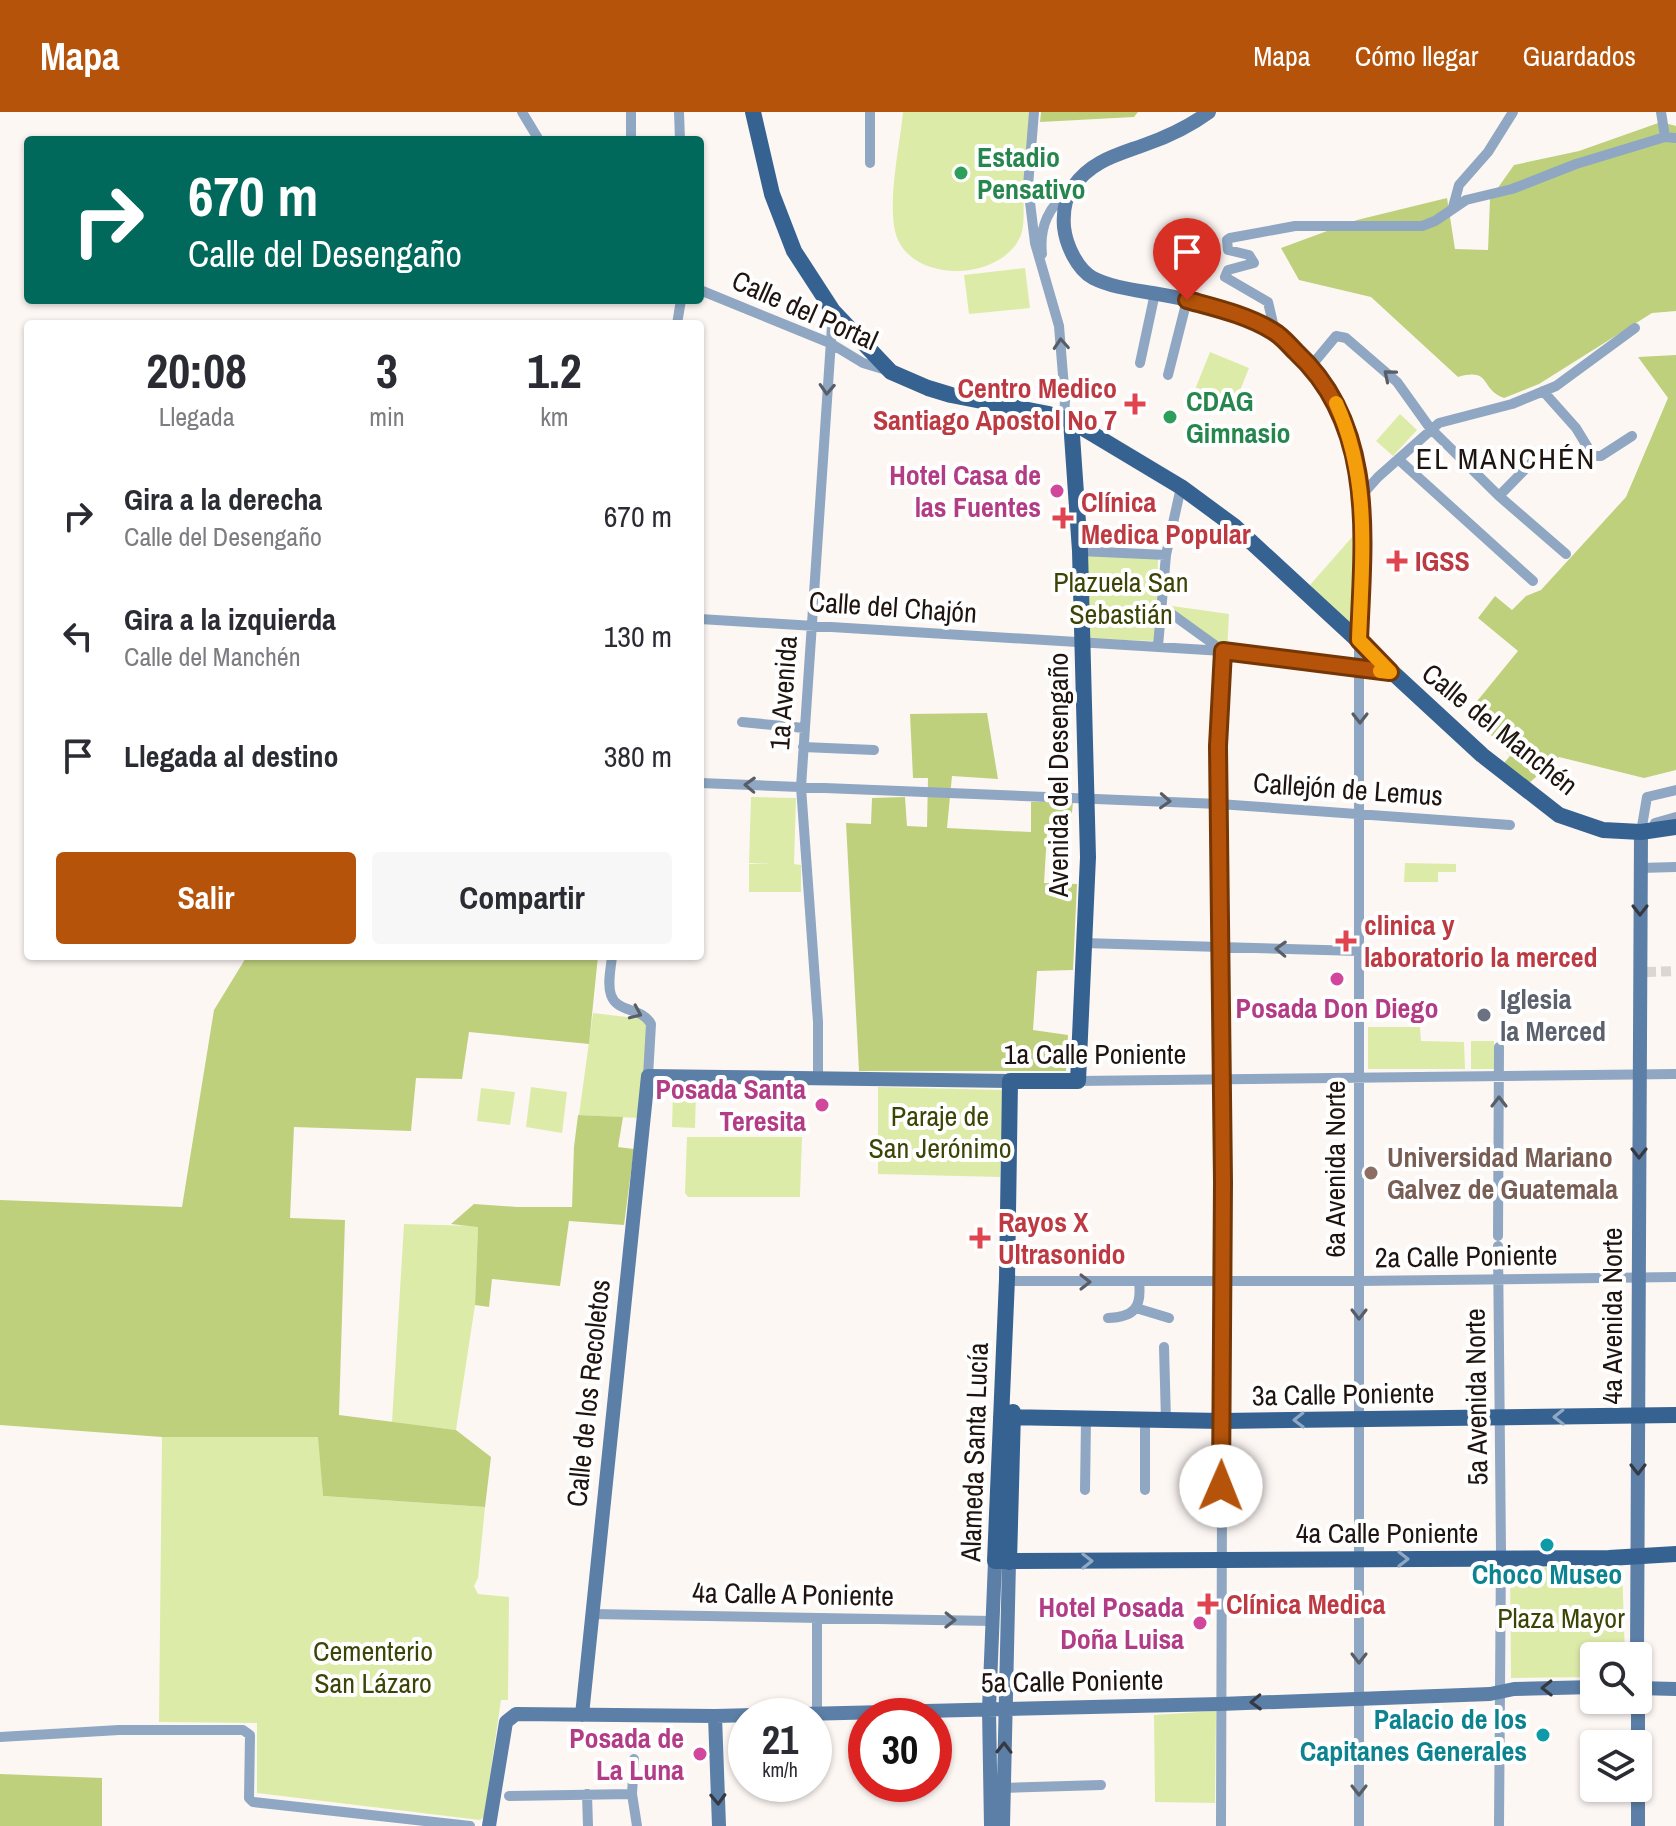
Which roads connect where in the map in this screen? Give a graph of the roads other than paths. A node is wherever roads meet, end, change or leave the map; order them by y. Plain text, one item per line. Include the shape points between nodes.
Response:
1 (522, 112) edge
2 (631, 112) edge
3 (679, 112) edge
4 (753, 112) edge
5 (870, 112) edge
6 (1034, 112) edge
7 (1209, 112) edge
8 (1513, 112) edge
9 (1661, 112) edge
10 (537, 136) edge
11 (631, 136) edge
12 (680, 136) edge
13 (1671, 138) edge
14 (870, 163) dead end
15 (1071, 189) junction
16 (1453, 207) junction
17 (1043, 272) junction
18 (704, 292) edge
19 (1155, 293) junction
20 (1187, 300) junction
21 (833, 311) junction
22 (1635, 328) dead end
23 (1275, 332) junction
24 (830, 343) junction
25 (1140, 363) dead end
26 (1311, 366) junction
27 (891, 372) junction
28 (1168, 375) dead end
29 (1543, 391) junction
30 (1068, 420) junction
31 (1430, 428) junction
32 (1632, 436) dead end
33 (1543, 451) dead end
34 (1398, 459) junction
35 (1181, 487) junction
36 (1362, 495) junction
37 (1499, 496) junction
38 (1080, 551) junction
39 (1566, 554) dead end
40 (1166, 555) junction
41 (1533, 581) dead end
42 (1162, 607) junction
43 (704, 619) edge
44 (812, 626) junction
45 (1359, 640) junction
46 (1083, 643) junction
47 (1158, 646) junction
48 (1223, 651) junction
49 (1360, 669) junction
50 (1390, 672) junction
51 (742, 722) dead end
52 (804, 728) junction
53 (803, 747) junction
54 (874, 750) dead end
55 (704, 783) edge
56 (801, 787) junction
57 (1676, 790) edge
58 (1087, 797) junction
59 (1219, 804) junction
60 (1359, 816) junction
61 (1676, 817) edge
62 (1510, 825) dead end
63 (1649, 827) junction
64 (1676, 827) edge
65 (1676, 867) edge
66 (1640, 868) junction
67 (1083, 943) junction
68 (1220, 948) junction
69 (1359, 951) junction
70 (612, 960) edge
71 (1499, 1047) dead end
72 (1676, 1074) edge
73 (1639, 1075) junction
74 (648, 1076) junction
75 (1499, 1076) junction
76 (1359, 1078) junction
77 (818, 1079) junction
78 (1221, 1079) junction
79 (1016, 1080) junction
80 (1078, 1081) junction
81 (1676, 1277) edge
82 (1638, 1278) junction
83 (1012, 1280) junction
84 (1498, 1280) junction
85 (1359, 1281) junction
86 (1139, 1282) junction
87 (1222, 1282) junction
88 (1136, 1308) junction
89 (1108, 1318) dead end
90 (1169, 1318) dead end
91 (1164, 1347) dead end
92 (1676, 1415) edge
93 (1637, 1416) junction
94 (1007, 1418) junction
95 (1500, 1418) junction
96 (1086, 1420) junction
97 (1359, 1420) junction
98 (1145, 1421) junction
99 (1166, 1421) junction
100 (1222, 1421) junction
101 (1085, 1490) dead end
102 (1145, 1490) dead end
103 (1676, 1554) edge
104 (1635, 1556) junction
105 (1501, 1558) junction
106 (1221, 1559) junction
107 (1359, 1559) junction
108 (1002, 1561) junction
109 (592, 1614) junction
110 (817, 1618) junction
111 (993, 1621) junction
112 (1637, 1642) edge
113 (1580, 1688) edge
114 (1652, 1688) edge
115 (1676, 1689) edge
116 (1501, 1692) junction
117 (817, 1698) edge
118 (1359, 1698) junction
119 (1220, 1704) junction
120 (997, 1709) junction
121 (832, 1713) edge
122 (1638, 1714) edge
123 (582, 1715) junction
124 (715, 1716) junction
125 (728, 1716) edge
126 (0, 1737) edge
127 (634, 1759) dead end
128 (1101, 1785) dead end
129 (1003, 1788) junction
130 (587, 1794) junction
131 (632, 1794) junction
132 (509, 1796) dead end
133 (997, 1806) junction
134 (470, 1826) edge
135 (489, 1826) edge
136 (588, 1826) edge
137 (637, 1826) edge
138 (719, 1826) edge
139 (991, 1826) edge
140 (1003, 1826) edge
141 (1221, 1826) edge
142 (1359, 1826) edge
143 (1499, 1826) edge
144 (1638, 1826) edge

1 - 10 street
2 - 11 street
3 - 12 street
4 - 21 main road via 789,241
5 - 14 street
6 - 17 street via 1028,186
7 - 15 street via 1103,159
8 - 16 street via 1482,161 1459,185
9 - 13 street
13 - 16 street
15 - 17 street via 1046,215
15 - 19 street via 1064,230 1076,261 1091,277
16 - 23 street via 1422,226 1295,226 1227,240 1228,250 1249,255 1254,263 1228,270 1225,277 1268,302
30 -> 17 street via 1059,326
18 - 24 street, Calle del Portal
19 - 20 street
19 - 25 street
20 - 23 street via 1243,316
20 - 28 street
21 - 24 street, 1a Avenida
21 - 27 main road
22 - 29 street
23 - 26 street
24 - 27 street, Calle del Portal
24 -> 44 street, 1a Avenida
31 -> 26 street via 1397,382 1341,336 1330,339
26 - 36 street via 1345,421
27 - 30 main road, Calle del Manchén via 951,395
29 - 31 street
29 - 32 street via 1593,456
30 - 35 main road, Calle del Manchén
30 - 38 main road, Avenida del Desengaño
31 - 34 street
31 - 37 street
33 - 37 street
34 - 36 street
34 - 41 street
35 - 40 street
35 - 45 main road, Calle del Manchén via 1234,526
36 - 45 street
37 - 39 street
38 - 40 street
38 - 46 main road, Avenida del Desengaño
40 - 42 street
42 - 47 street
42 - 48 street
43 - 44 street, Calle del Chajón
44 - 46 street, Calle del Chajón
44 - 52 street, 1a Avenida
45 - 49 street, 6a Avenida Norte
45 - 50 main road, Calle del Manchén
46 - 47 street, Calle del Chajón
46 - 58 main road, Avenida del Desengaño
47 - 48 street, Calle del Chajón
48 - 49 street, Calle del Chajón
48 - 59 street
49 - 50 street, Calle del Chajón
49 -> 60 street, 6a Avenida Norte
50 - 63 main road, Calle del Manchén via 1559,815 1589,827
51 - 52 street
52 - 53 street, 1a Avenida
53 - 54 street
53 - 56 street, 1a Avenida
56 -> 55 street, Callejón de Lemus
56 - 58 street, Callejón de Lemus
56 - 77 street, 1a Avenida
57 - 63 street via 1647,797
58 -> 59 street, Callejón de Lemus
58 - 67 main road, Avenida del Desengaño
59 - 60 street, Callejón de Lemus
59 - 68 street
60 - 62 street, Callejón de Lemus
60 - 69 street, 6a Avenida Norte
61 - 63 street
63 - 64 main road, Calle del Manchén
63 - 66 street, 4a Avenida Norte
65 - 66 street
66 -> 73 street, 4a Avenida Norte
67 - 68 street
67 - 80 main road, Avenida del Desengaño
69 -> 68 street
68 - 78 street
69 - 76 street, 6a Avenida Norte
70 -> 74 street via 613,1000 643,1013 651,1024
71 - 75 street, 5a Avenida Norte
72 - 73 street, 1a Calle Poniente
73 - 75 street, 1a Calle Poniente
73 -> 82 street, 4a Avenida Norte
74 - 77 street, 1a Calle Poniente
74 - 109 street, Calle de los Recoletos
75 - 76 street, 1a Calle Poniente
84 -> 75 street, 5a Avenida Norte
76 - 78 street, 1a Calle Poniente
76 - 85 street, 6a Avenida Norte
77 - 79 street, 1a Calle Poniente
78 - 80 street, 1a Calle Poniente
78 - 87 street
79 - 80 main road, 1a Calle Poniente
79 - 83 main road, Alameda Santa Lucía
81 - 82 street, 2a Calle Poniente
82 - 84 street, 2a Calle Poniente
82 - 93 street, 4a Avenida Norte
83 -> 86 street, 2a Calle Poniente
83 - 94 main road, Alameda Santa Lucía
84 - 85 street, 2a Calle Poniente
84 - 95 street, 5a Avenida Norte
85 - 87 street, 2a Calle Poniente
85 -> 97 street, 6a Avenida Norte
86 - 87 street, 2a Calle Poniente
86 - 88 street
87 - 100 street
88 - 89 street via 1129,1315
88 - 90 street
91 - 99 street
92 - 93 main road, 3a Calle Poniente
93 -> 95 main road, 3a Calle Poniente
93 -> 104 street, 4a Avenida Norte
94 - 96 main road, 3a Calle Poniente
94 - 108 main road, Alameda Santa Lucía
95 - 97 main road, 3a Calle Poniente
95 - 105 street, 5a Avenida Norte
96 - 98 main road, 3a Calle Poniente
96 - 101 street
97 -> 100 main road, 3a Calle Poniente
97 - 107 street, 6a Avenida Norte
98 - 99 main road, 3a Calle Poniente
98 - 102 street
99 - 100 main road, 3a Calle Poniente
100 - 106 street
103 - 104 main road, 4a Calle Poniente
104 - 105 main road, 4a Calle Poniente
104 - 112 street, 4a Avenida Norte
107 -> 105 main road, 4a Calle Poniente
105 - 116 street, 5a Avenida Norte
106 - 107 main road, 4a Calle Poniente
108 -> 106 main road, 4a Calle Poniente
106 - 119 street
107 -> 118 street, 6a Avenida Norte
108 - 111 street, Alameda Santa Lucía
108 - 120 street, Alameda Santa Lucía
109 - 110 street, 4a Calle A Poniente
109 - 123 street, Calle de los Recoletos
110 -> 111 street, 4a Calle A Poniente
110 - 117 street
111 - 120 street, Alameda Santa Lucía
113 -> 116 street, 5a Calle Poniente
114 - 115 street
116 - 118 street, 5a Calle Poniente
116 - 143 street, 5a Avenida Norte
118 -> 119 street, 5a Calle Poniente
118 -> 142 street, 6a Avenida Norte
119 - 120 street, 5a Calle Poniente
119 - 141 street
120 - 121 street, 5a Calle Poniente
129 -> 120 street, Alameda Santa Lucía
120 - 133 street, Alameda Santa Lucía
122 - 144 street
123 - 124 street, 5a Calle Poniente
123 - 135 street, 5a Calle Poniente via 520,1713 506,1722
124 - 125 street, 5a Calle Poniente
124 -> 138 street
126 - 134 street via 243,1730 250,1735 253,1802
127 - 131 street
128 - 129 street
129 - 133 street, Alameda Santa Lucía
130 - 131 street
130 - 132 street
130 - 136 street
131 - 137 street
133 - 139 street, Alameda Santa Lucía
133 - 140 street, Alameda Santa Lucía

